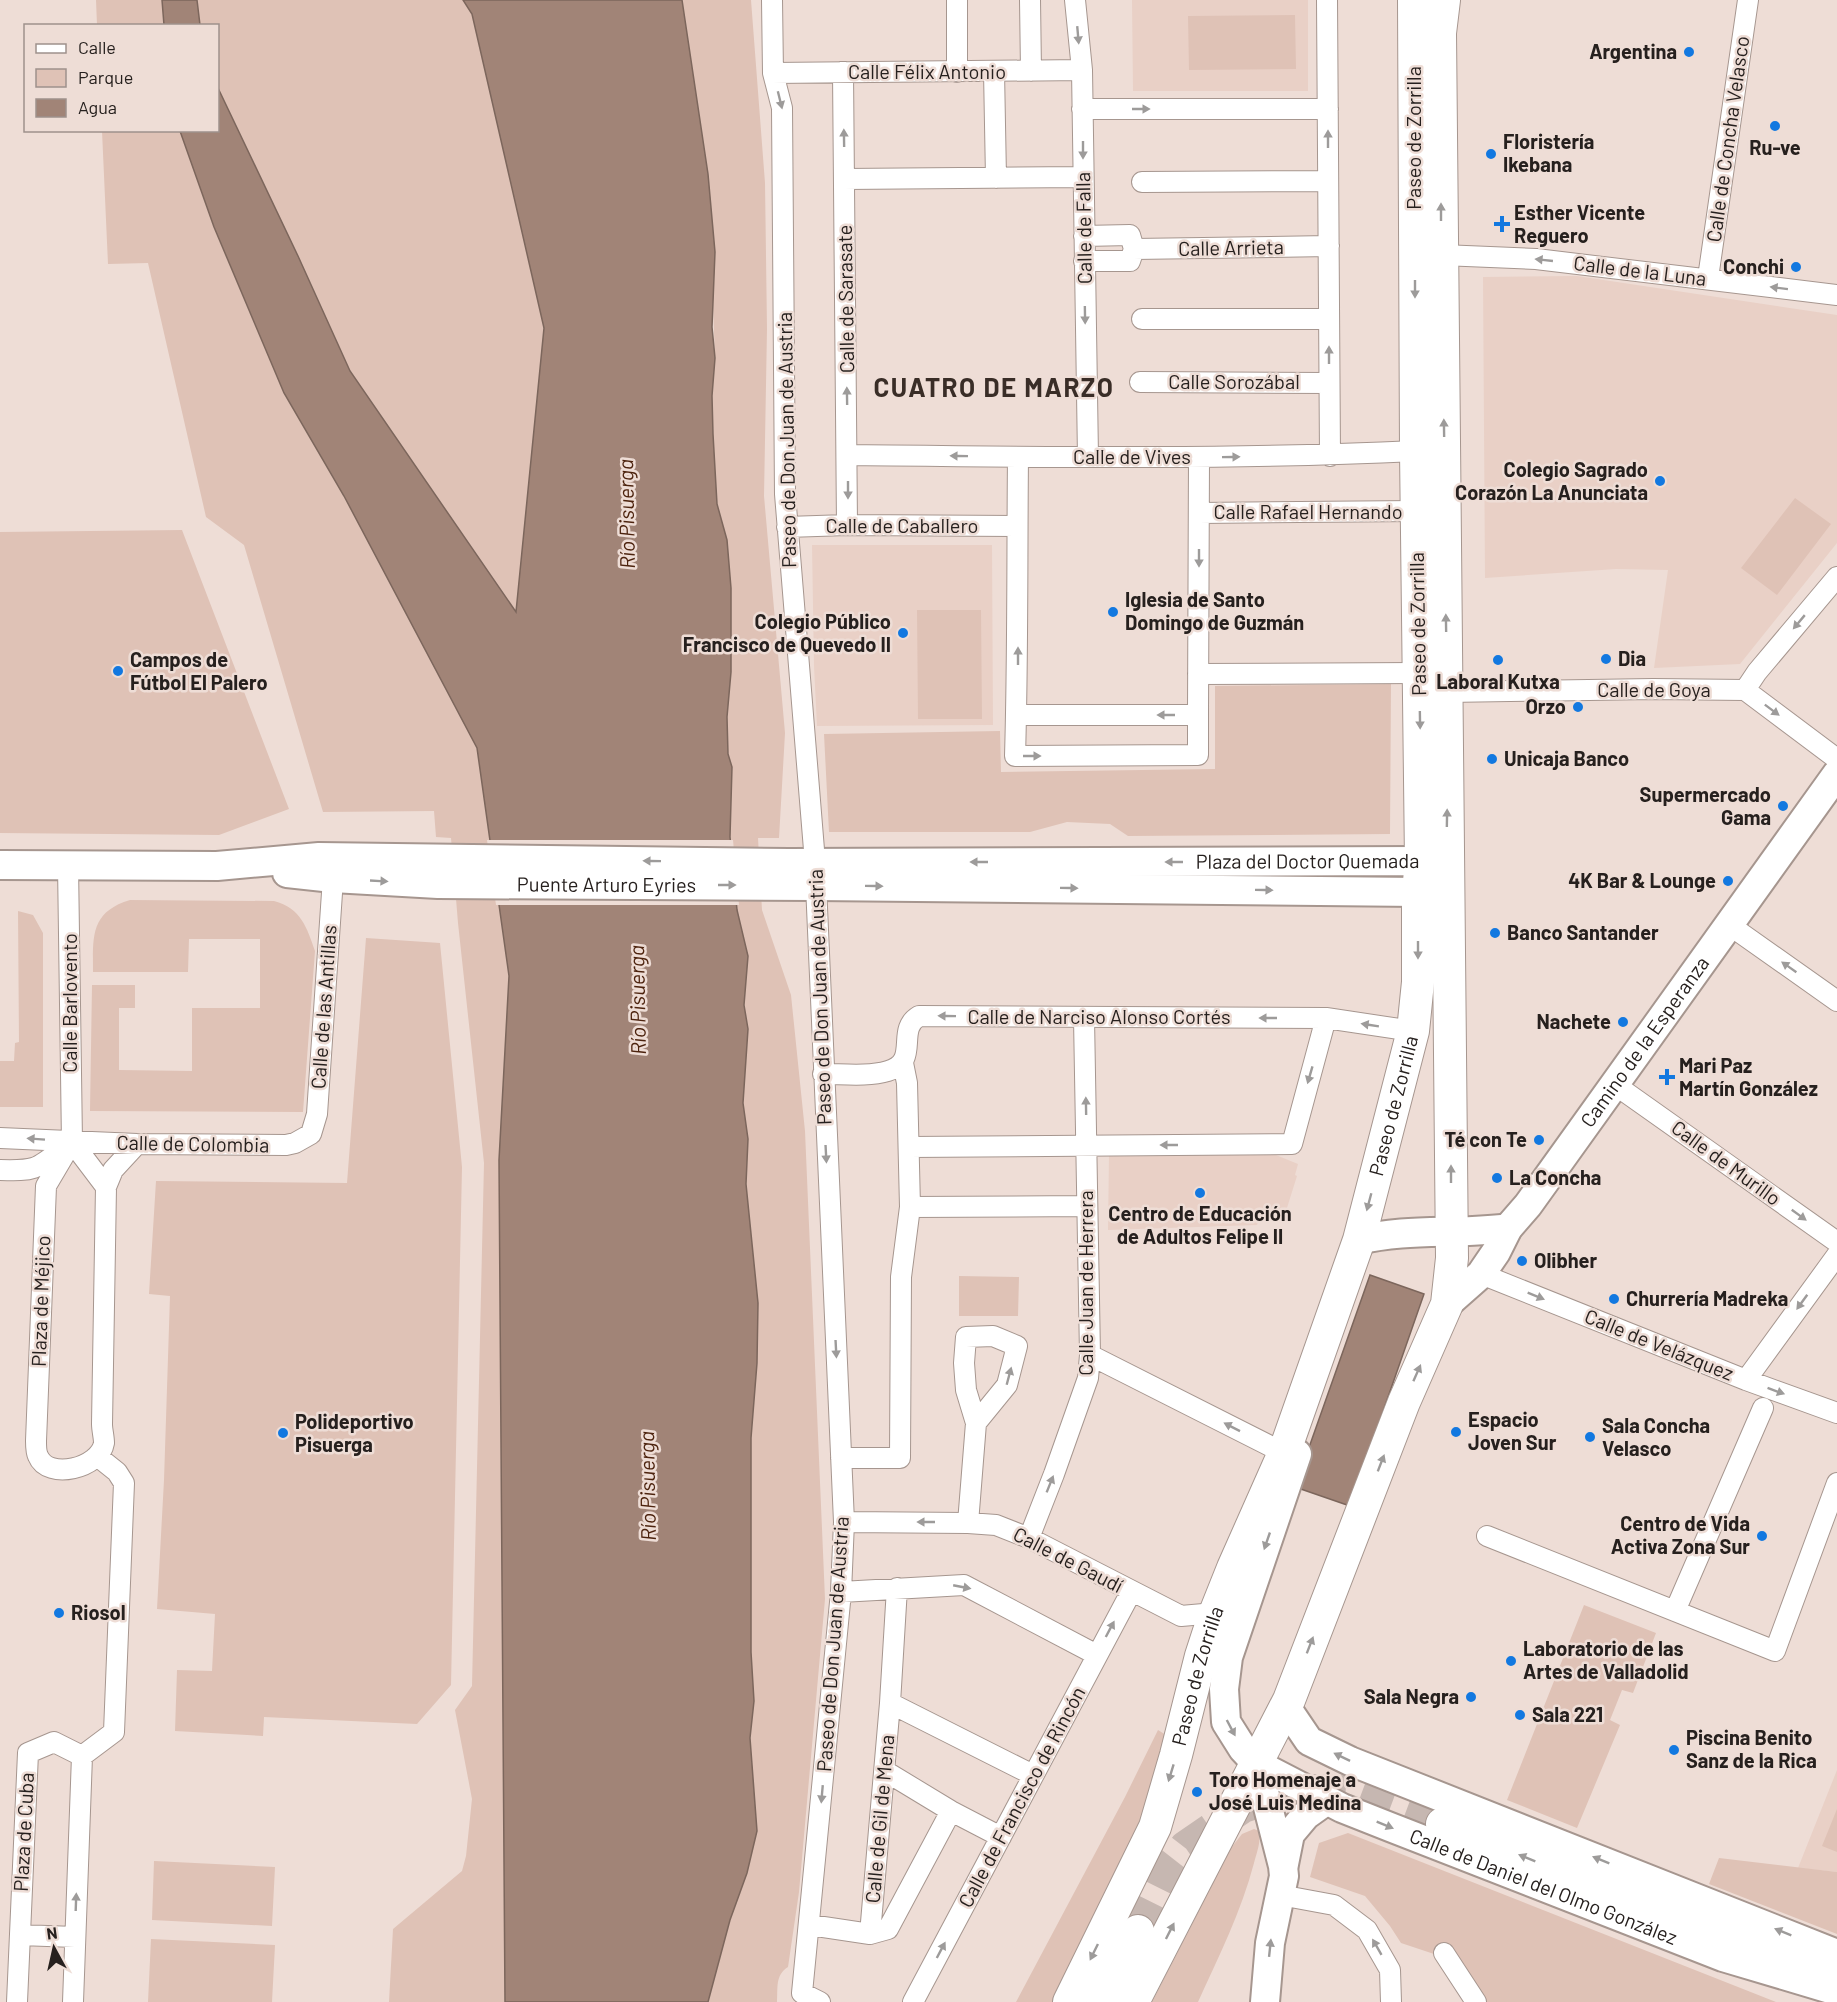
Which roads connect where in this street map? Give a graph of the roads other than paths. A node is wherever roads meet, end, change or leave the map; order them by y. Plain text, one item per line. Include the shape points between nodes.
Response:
1 (772, 0) edge
2 (957, 0) edge
3 (1030, 0) edge
4 (1075, 0) edge
5 (1327, 0) edge
6 (1414, 0) edge
7 (1444, 0) edge
8 (1748, 0) edge
9 (1082, 70) junction
10 (994, 71) junction
11 (1031, 71) junction
12 (843, 72) junction
13 (957, 72) junction
14 (773, 73) junction
15 (1082, 109) junction
16 (1328, 109) junction
17 (1083, 177) junction
18 (996, 178) junction
19 (844, 179) junction
20 (1328, 181) junction
21 (1142, 182) dead end
22 (1084, 236) junction
23 (1329, 246) junction
24 (1134, 249) junction
25 (1442, 255) junction
26 (1084, 261) junction
27 (1708, 278) junction
28 (1837, 295) edge
29 (1142, 319) dead end
30 (1329, 319) junction
31 (1140, 382) dead end
32 (1329, 383) junction
33 (1416, 451) junction
34 (848, 455) junction
35 (1330, 456) junction
36 (1018, 457) junction
37 (1088, 457) junction
38 (1199, 457) junction
39 (1417, 512) junction
40 (1199, 513) junction
41 (847, 525) junction
42 (1017, 526) junction
43 (787, 527) junction
44 (1837, 577) edge
45 (1419, 673) junction
46 (1198, 674) junction
47 (1745, 690) junction
48 (1448, 692) junction
49 (1016, 715) junction
50 (1198, 715) junction
51 (1837, 759) edge
52 (1837, 774) edge
53 (0, 865) edge
54 (68, 865) junction
55 (217, 866) junction
56 (438, 871) junction
57 (773, 874) joint
58 (815, 874) junction
59 (1429, 877) junction
60 (333, 878) junction
61 (1728, 924) junction
62 (1837, 1000) edge
63 (1084, 1018) junction
64 (1326, 1018) junction
65 (1413, 1031) junction
66 (903, 1063) junction
67 (823, 1074) junction
68 (1614, 1083) junction
69 (311, 1134) joint
70 (0, 1138) edge
71 (72, 1142) junction
72 (137, 1144) junction
73 (1086, 1146) junction
74 (909, 1147) junction
75 (0, 1170) edge
76 (106, 1187) junction
77 (1087, 1206) junction
78 (909, 1207) junction
79 (1508, 1228) junction
80 (1451, 1232) junction
81 (1359, 1240) junction
82 (1837, 1242) edge
83 (1837, 1255) edge
84 (1481, 1274) junction
85 (1447, 1304) junction
86 (1322, 1346) junction
87 (1090, 1355) junction
88 (1746, 1380) junction
89 (1763, 1408) dead end
90 (1837, 1413) edge
91 (976, 1423) dead end
92 (1284, 1453) junction
93 (97, 1456) junction
94 (841, 1458) junction
95 (1837, 1483) edge
96 (844, 1522) junction
97 (968, 1523) junction
98 (1487, 1536) dead end
99 (1029, 1538) junction
100 (897, 1588) junction
101 (841, 1592) junction
102 (1131, 1592) junction
103 (1675, 1611) junction
104 (1215, 1613) junction
105 (1097, 1655) junction
106 (890, 1703) junction
107 (1286, 1707) junction
108 (82, 1756) junction
109 (1257, 1764) junction
110 (885, 1771) junction
111 (1033, 1775) junction
112 (1327, 1800) junction
113 (951, 1811) junction
114 (1442, 1824) tunnel mouth
115 (1000, 1837) junction
116 (1283, 1866) junction
117 (1280, 1895) junction
118 (810, 1925) junction
119 (1138, 1931) tunnel mouth
120 (870, 1934) junction
121 (20, 1935) junction
122 (75, 1936) junction
123 (1444, 1953) dead end
124 (1837, 1954) edge
125 (1837, 1974) edge
126 (1837, 1990) edge
127 (17, 2002) edge
128 (73, 2002) edge
129 (820, 2002) edge
130 (913, 2002) edge
131 (1069, 2002) edge
132 (1102, 2002) edge
133 (1133, 2002) edge
134 (1266, 2002) edge
135 (1391, 2002) edge
136 (1476, 2002) edge

1 - 14 street, Paseo de Don Juan de Austria
2 - 13 street
3 - 11 street
4 -> 9 street, Calle de Falla
5 - 16 street
6 -> 33 main road, Paseo de Zorrilla
25 -> 7 main road, Paseo de Zorrilla via 1440,33
8 - 27 street, Calle de Concha Velasco
9 - 11 street, Calle Félix Antonio
9 - 15 street, Calle de Falla
10 - 11 street, Calle Félix Antonio
10 - 13 street, Calle Félix Antonio
10 - 18 street
12 - 13 street, Calle Félix Antonio
12 - 14 street, Calle Félix Antonio
19 -> 12 street, Calle de Sarasate
14 -> 43 street, Paseo de Don Juan de Austria via 783,108
15 -> 16 street
15 -> 17 street, Calle de Falla
20 -> 16 street
17 - 18 street
17 - 22 street, Calle de Falla
18 - 19 street
34 -> 19 street, Calle de Sarasate
20 - 21 street
20 - 23 street
22 - 24 street via 1130,235
22 - 26 street, Calle de Falla
23 - 24 street, Calle Arrieta
23 - 30 street
24 - 26 street, Calle Arrieta via 1130,261
27 -> 25 street, Calle de la Luna via 1536,259
48 -> 25 main road, Paseo de Zorrilla
26 -> 37 street, Calle de Falla
28 -> 27 street, Calle de la Luna
29 - 30 street
32 -> 30 street
31 - 32 street, Calle Sorozábal
32 - 35 street
33 - 35 street, Calle de Vives
33 - 39 main road, Paseo de Zorrilla
36 -> 34 street, Calle de Vives
34 -> 41 street, Calle de Sarasate
38 -> 35 street, Calle de Vives
36 - 37 street, Calle de Vives
36 - 42 street
37 - 38 street, Calle de Vives
38 - 40 street
39 - 40 street, Calle Rafael Hernando
39 - 45 main road, Paseo de Zorrilla
40 -> 46 street
41 - 42 street, Calle de Caballero
41 - 43 street, Calle de Caballero
49 -> 42 street
43 - 58 street, Paseo de Don Juan de Austria
44 -> 47 street
45 - 46 street
45 -> 59 main road, Paseo de Zorrilla
46 - 50 street
47 - 48 street, Calle de Goya
47 -> 51 street
59 -> 48 main road, Paseo de Zorrilla
50 -> 49 street
49 -> 50 street via 1015,756 1198,755
52 - 61 main road, Camino de la Esperanza
53 - 54 main road
54 - 55 main road
54 - 71 street, Calle Barlovento
55 - 56 main road via 319,857
55 - 60 main road
56 - 57 main road, Puente Arturo Eyries
60 -> 56 main road
57 - 58 main road, Plaza del Doctor Quemada
58 - 59 main road, Plaza del Doctor Quemada
58 - 67 street, Paseo de Don Juan de Austria
59 -> 65 main road, Paseo de Zorrilla
80 -> 59 main road, Paseo de Zorrilla
60 - 69 street, Calle de las Antillas via 317,1114
62 -> 61 street
61 - 68 main road, Camino de la Esperanza
64 -> 63 street, Calle de Narciso Alonso Cortés
63 -> 66 street, Calle de Narciso Alonso Cortés via 919,1016 908,1027
73 -> 63 street, Calle Juan de Herrera
65 -> 64 street, Calle de Narciso Alonso Cortés
64 -> 73 street via 1292,1144
65 -> 81 main road, Paseo de Zorrilla
66 - 67 street via 878,1073
66 - 74 street, Calle de Narciso Alonso Cortés
67 -> 94 street, Paseo de Don Juan de Austria
68 - 79 main road, Camino de la Esperanza
68 -> 82 street, Calle de Murillo
69 - 72 street, Calle de Colombia via 286,1144
71 -> 70 street, Calle de Colombia
71 - 72 street, Calle de Colombia
71 - 75 street via 33,1169
71 - 76 street
71 - 93 street, Plaza de Méjico via 46,1186 36,1441 38,1457 48,1466 69,1470
72 - 76 street via 113,1170
73 - 74 street
73 - 77 street, Calle Juan de Herrera
74 - 78 street, Calle de Narciso Alonso Cortés
76 - 93 street via 104,1444
77 - 78 street
77 - 87 street, Calle Juan de Herrera
78 - 94 street, Calle de Narciso Alonso Cortés via 901,1277 900,1458
79 - 80 main road
79 - 84 main road, Camino de la Esperanza
80 - 81 main road via 1383,1234
80 - 85 main road, Paseo de Zorrilla via 1452,1269
81 - 86 main road, Paseo de Zorrilla
83 -> 88 street
84 - 85 main road, Camino de la Esperanza
84 -> 88 street, Calle de Velázquez
107 -> 85 main road, Paseo de Zorrilla via 1404,1402
86 - 92 main road, Paseo de Zorrilla
86 -> 109 main road, Paseo de Zorrilla via 1325,1374 1228,1657 1224,1689 1226,1722
92 -> 87 street
99 -> 87 street, Calle Juan de Herrera via 1088,1378
88 -> 90 street, Calle de Velázquez
89 - 103 street
91 - 97 street
92 - 104 main road, Paseo de Zorrilla
93 - 108 street via 124,1483 114,1732
94 - 96 street, Paseo de Don Juan de Austria
95 - 103 street via 1775,1651
97 -> 96 street, Calle de Gaudí
96 - 101 street, Paseo de Don Juan de Austria
97 - 99 street, Calle de Gaudí via 996,1525
98 - 103 street
99 - 102 street, Calle de Gaudí
100 - 101 street
100 -> 105 street via 964,1585
100 - 106 street, Calle de Gil de Mena
101 -> 118 street, Paseo de Don Juan de Austria
102 - 104 street, Calle de Gaudí via 1181,1616
105 -> 102 street, Calle de Francisco de Rincón
104 -> 131 main road, Paseo de Zorrilla via 1155,1827
105 - 111 street, Calle de Francisco de Rincón
106 - 110 street, Calle de Gil de Mena
106 - 111 street, Calle de Gil de Mena
107 - 109 main road, Paseo de Zorrilla
124 -> 107 main road via 1350,1761 1309,1741
108 - 121 street, Plaza de Cuba via 54,1742 28,1753
122 -> 108 street
109 - 112 main road, Calle de Daniel del Olmo González
109 - 116 main road
133 -> 109 main road, Paseo de Zorrilla
110 - 113 street
110 - 120 street, Calle de Gil de Mena
111 - 115 street, Calle de Francisco de Rincón
112 - 116 main road via 1306,1815 1290,1834
112 -> 126 main road, Calle de Daniel del Olmo González via 1723,1957
113 - 115 street
113 - 120 street, Calle de Gil de Mena via 888,1929
125 -> 114 main road via 1725,1937
130 -> 115 street, Calle de Francisco de Rincón
116 - 117 main road
134 -> 117 main road via 1270,1943
135 -> 117 street via 1390,1970 1366,1930 1334,1905
118 - 120 street
118 - 129 street, Paseo de Don Juan de Austria via 802,1993
119 - 132 main road
121 - 122 street
121 - 127 street, Plaza de Cuba
122 - 128 street
123 - 136 street

